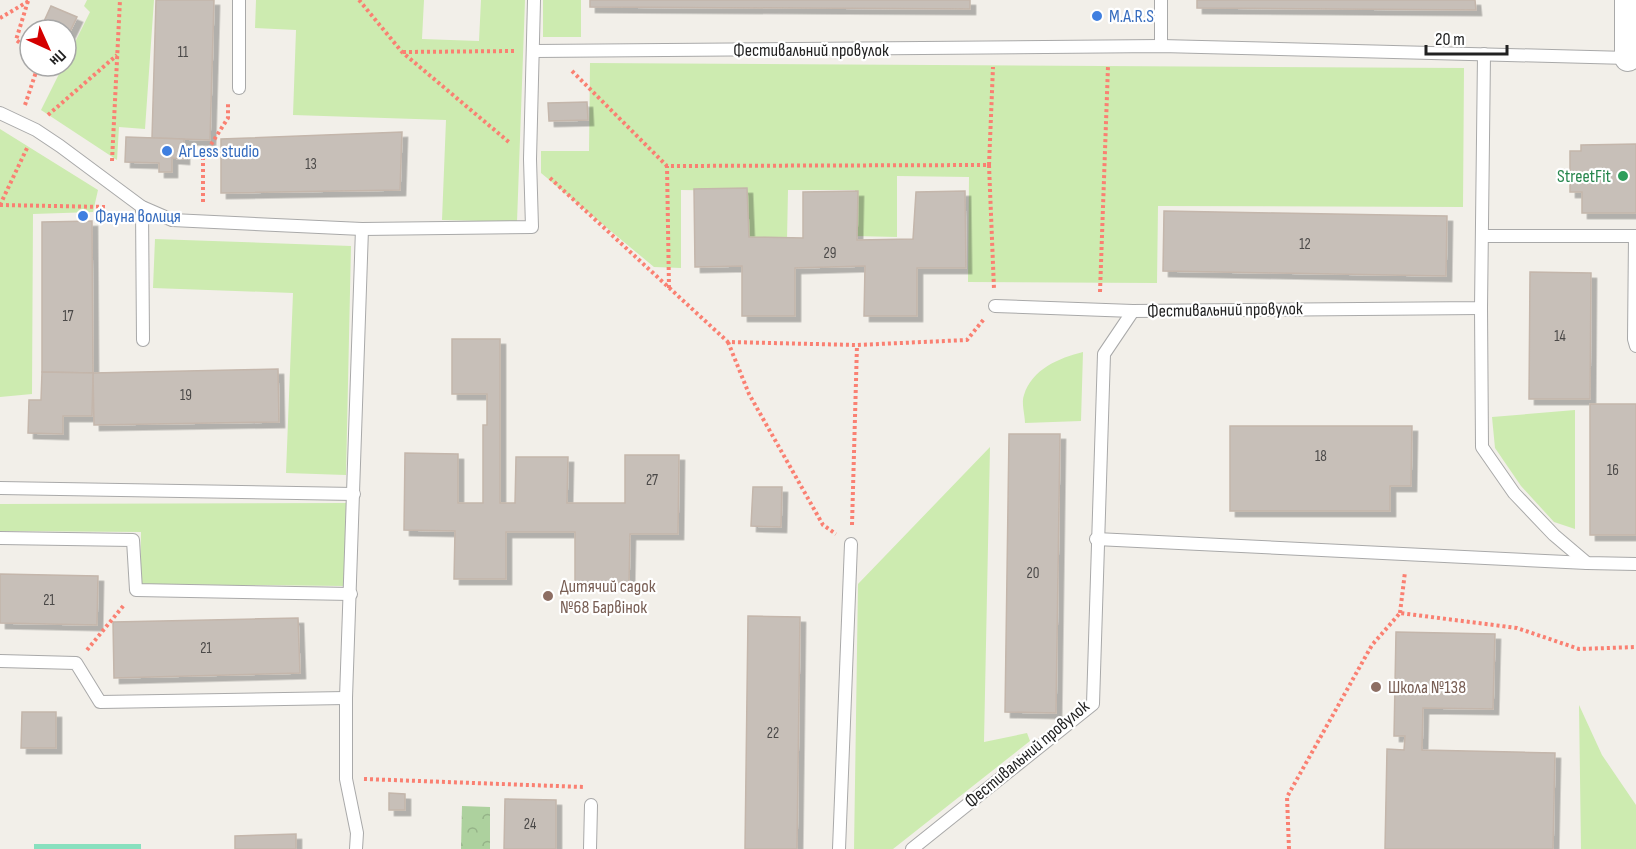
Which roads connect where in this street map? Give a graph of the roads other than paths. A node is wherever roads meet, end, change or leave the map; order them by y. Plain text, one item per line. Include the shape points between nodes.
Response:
1 (239, 0) edge
2 (534, 0) edge
3 (1161, 0) edge
4 (1628, 0) edge
5 (1161, 46) junction
6 (534, 51) junction
7 (1484, 54) junction
8 (1628, 58) joint
9 (239, 88) dead end
10 (0, 113) edge
11 (142, 207) junction
12 (362, 229) junction
13 (1635, 236) edge
14 (1482, 237) junction
15 (994, 306) road end
16 (1481, 308) junction
17 (1133, 311) junction
18 (143, 340) dead end
19 (1636, 346) edge
20 (0, 488) edge
21 (354, 494) junction
22 (0, 538) edge
23 (1096, 539) junction
24 (851, 544) road end
25 (1587, 563) junction
26 (1636, 564) edge
27 (351, 594) junction
28 (0, 661) edge
29 (346, 698) junction
30 (591, 805) road end
31 (356, 849) edge
32 (590, 849) edge
33 (839, 849) edge
34 (912, 849) edge

1 - 9 lane
2 - 6 lane
3 - 5 lane
4 - 8 street, Фестивальний провулок
5 - 6 lane, Фестивальний провулок
5 - 7 lane, Фестивальний провулок
6 - 12 lane via 532,227
7 - 8 lane, Фестивальний провулок
7 - 14 lane
10 - 11 lane via 36,130
11 - 12 lane via 172,220
11 - 18 lane
12 - 21 lane
13 - 14 lane
13 - 19 lane
14 - 16 lane
15 - 17 lane
16 - 17 lane, Фестивальний провулок
16 - 25 lane via 1482,447 1514,493
17 - 23 lane, Фестивальний провулок via 1104,354
20 - 21 lane
21 - 27 lane
22 - 27 lane via 133,540 136,590
23 - 25 lane
23 - 34 lane, Фестивальний провулок via 1094,704
24 - 33 lane
25 - 26 lane
27 - 29 lane
28 - 29 lane via 76,663 100,702
29 - 31 lane via 346,779 357,833
30 - 32 lane

